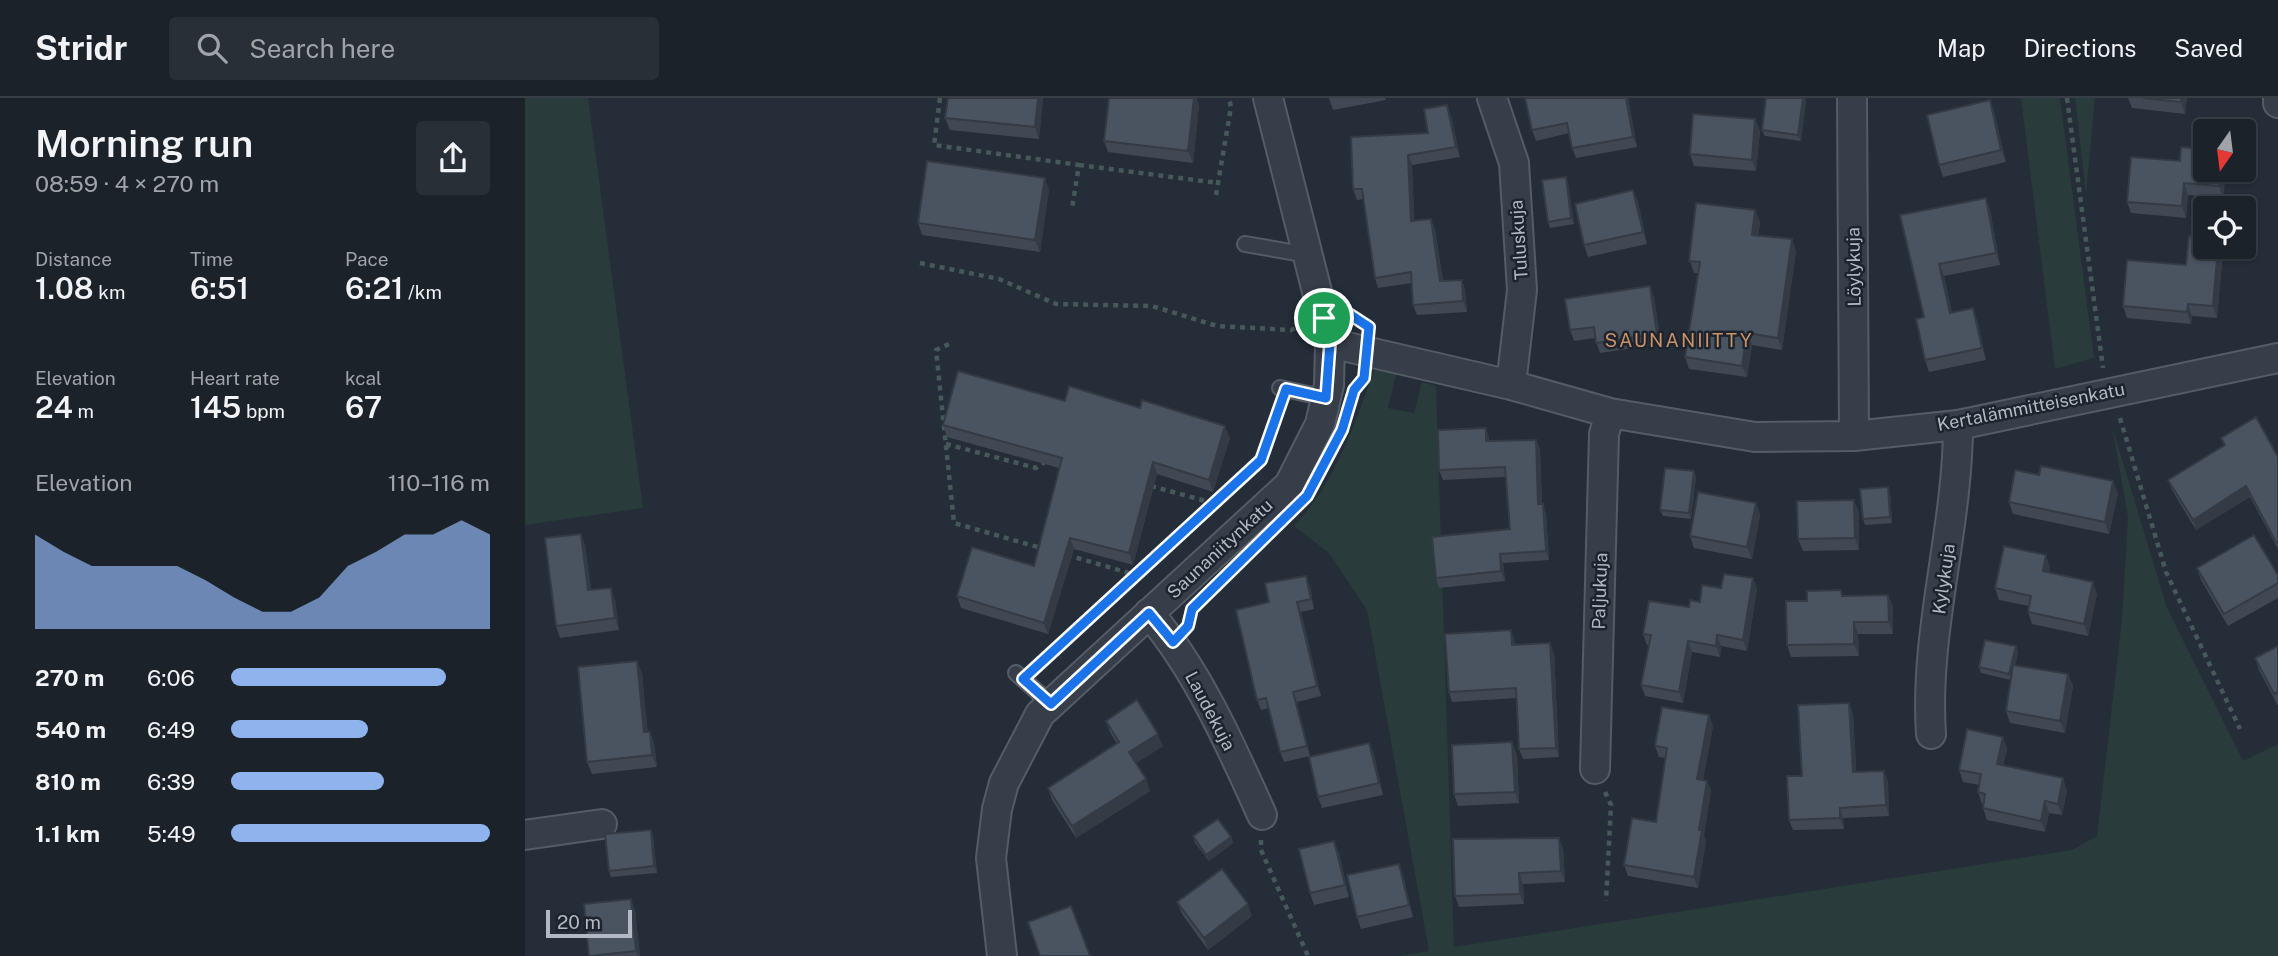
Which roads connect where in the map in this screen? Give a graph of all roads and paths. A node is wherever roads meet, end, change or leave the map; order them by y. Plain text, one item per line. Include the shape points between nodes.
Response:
1 (940, 98) edge
2 (1229, 98) edge
3 (1268, 98) edge
4 (1492, 98) edge
5 (1852, 98) edge
6 (2067, 98) edge
7 (1079, 165) junction
8 (1217, 183) junction
9 (1216, 195) dead end
10 (1072, 208) dead end
11 (1245, 244) dead end
12 (1308, 255) junction
13 (920, 263) dead end
14 (1327, 331) junction
15 (949, 344) dead end
16 (2278, 358) edge
17 (2090, 372) dead end
18 (2110, 375) junction
19 (1511, 385) junction
20 (1283, 388) joint
21 (1326, 398) junction
22 (1610, 413) junction
23 (1958, 425) junction
24 (1854, 436) junction
25 (946, 444) junction
26 (1050, 458) edge
27 (1138, 482) edge
28 (1214, 503) junction
29 (1045, 549) edge
30 (1058, 553) edge
31 (1137, 575) junction
32 (1149, 613) junction
33 (1019, 676) joint
34 (1051, 704) junction
35 (2240, 729) dead end
36 (1931, 734) dead end
37 (1595, 769) joint
38 (1262, 815) joint
39 (602, 824) dead end
40 (525, 835) edge
41 (1606, 901) dead end
42 (1002, 956) edge
43 (1308, 956) edge

1 - 7 path via 934,145
2 - 8 path
3 - 12 street, Saunaniitynkatu
4 - 19 street, Tuluskuja via 1514,163 1520,251 1522,290
5 - 24 street, Löylykuja
6 - 18 path
7 - 8 path
7 - 10 path
8 - 9 path
11 - 12 lane
12 - 14 street, Saunaniitynkatu
13 - 14 path via 999,279 1056,303 1152,306 1217,326
14 - 19 street, Kertalämmitteisenkatu
14 - 21 street, Saunaniitynkatu
15 - 25 path via 936,350
16 - 18 street, Kertalämmitteisenkatu
17 - 18 path
18 - 23 street, Kertalämmitteisenkatu
18 - 35 path via 2166,572
19 - 22 street, Kertalämmitteisenkatu
20 - 21 lane
20 - 28 path via 1261,460
21 - 32 street, Saunaniitynkatu via 1320,424 1289,485
22 - 24 street, Kertalämmitteisenkatu via 1755,437
22 - 37 street, Paljukuja via 1604,434
23 - 24 street, Kertalämmitteisenkatu
23 - 36 street, Kylykuja via 1958,477 1929,696
25 - 26 path via 1037,468
25 - 29 path via 954,523
27 - 28 path
28 - 31 path
30 - 31 path
31 - 33 path
32 - 34 street, Saunaniitynkatu
32 - 38 street, Laudekuja via 1173,642
33 - 34 lane
34 - 42 street, Saunaniitynkatu via 1040,714 997,809 991,858
37 - 41 path via 1611,805
38 - 43 path via 1261,850
39 - 40 street

